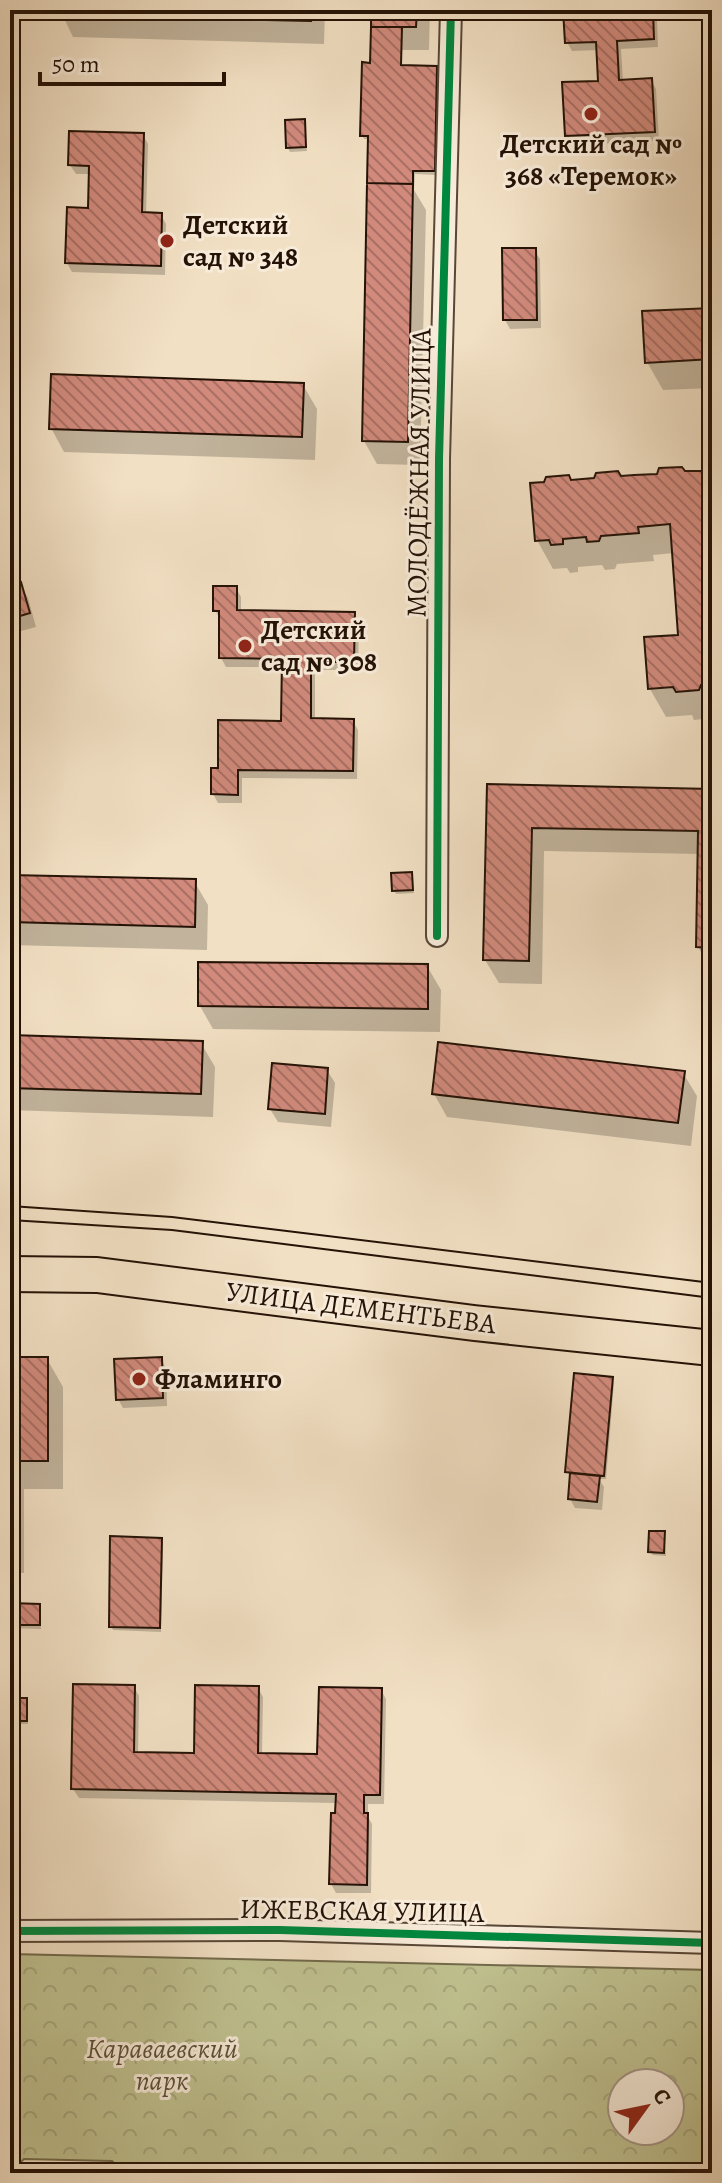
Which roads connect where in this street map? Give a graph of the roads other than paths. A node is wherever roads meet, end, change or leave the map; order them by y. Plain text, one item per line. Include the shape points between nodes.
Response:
1 (451, 10) edge
2 (437, 936) dead end
3 (10, 1274) edge
4 (712, 1348) edge
5 (10, 1931) edge
6 (712, 1943) edge

1 - 2 street, МОЛОДЁЖНАЯ УЛИЦА via 439,459
3 - 4 main road, УЛИЦА ДЕМЕНТЬЕВА via 97,1275
5 - 6 street, ИЖЕВСКАЯ УЛИЦА via 280,1930

